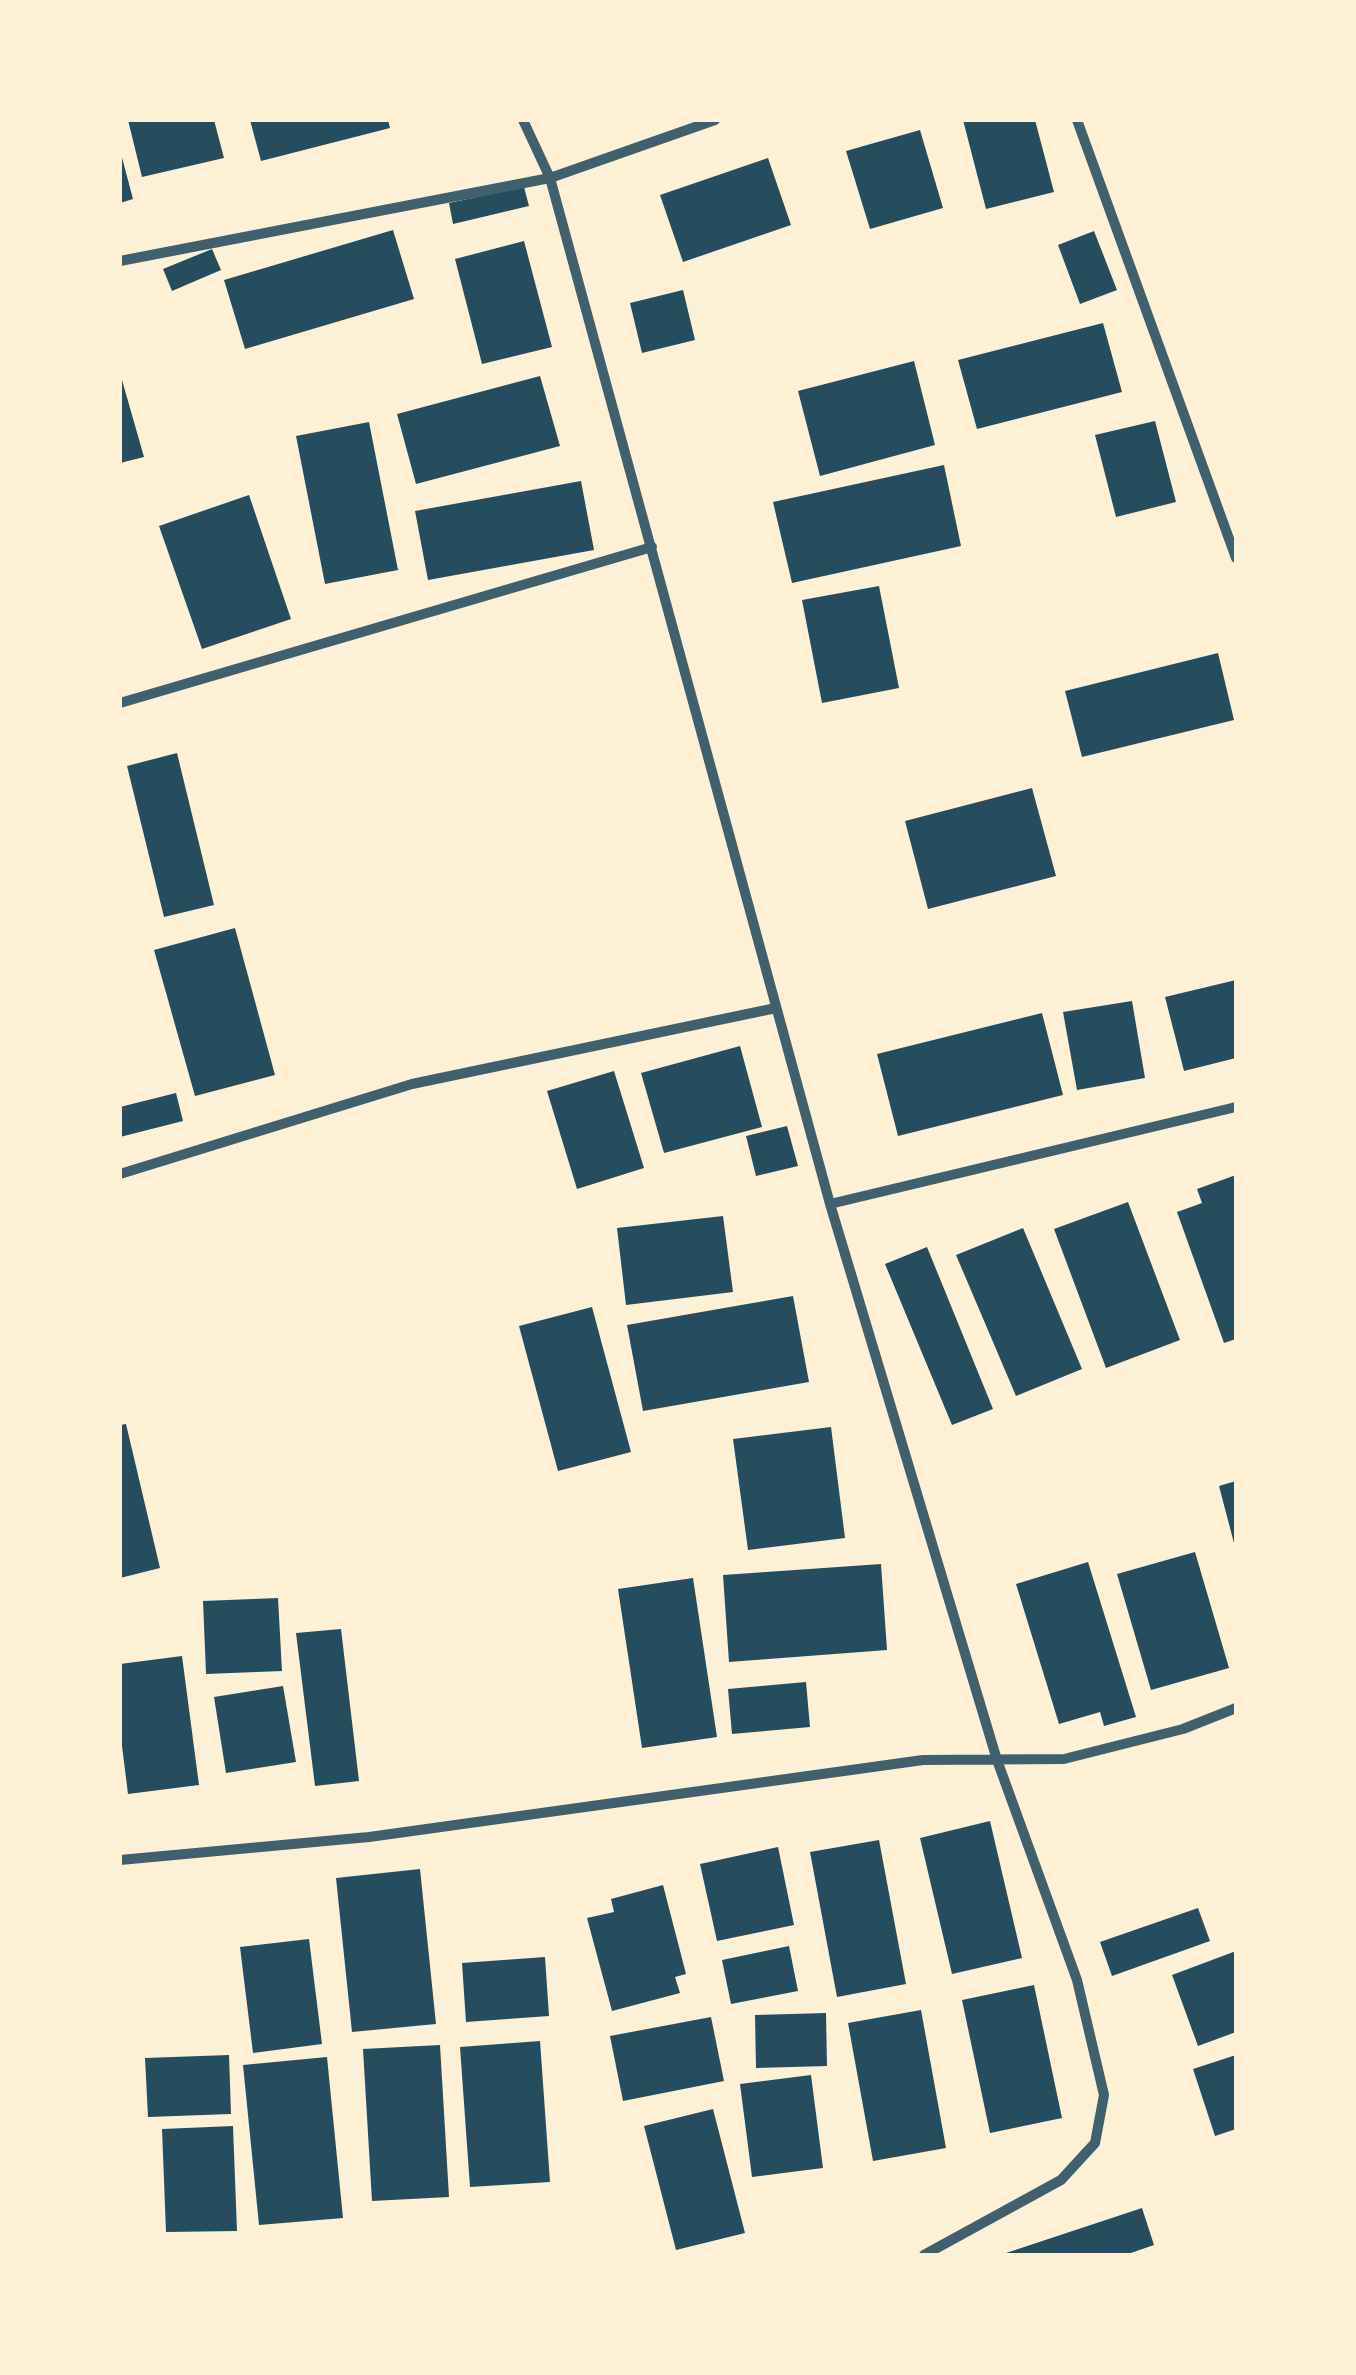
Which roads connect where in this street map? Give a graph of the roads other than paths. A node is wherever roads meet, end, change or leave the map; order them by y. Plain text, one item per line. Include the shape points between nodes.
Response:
1 (523, 120) edge
2 (714, 120) edge
3 (1077, 120) edge
4 (550, 178) junction
5 (120, 261) edge
6 (652, 548) junction
7 (1236, 558) edge
8 (120, 703) edge
9 (776, 1008) junction
10 (1236, 1107) edge
11 (120, 1174) edge
12 (830, 1204) junction
13 (1236, 1708) edge
14 (997, 1760) junction
15 (120, 1860) edge
16 (924, 2255) edge

1 - 4 street
2 - 4 street
3 - 7 street
4 - 5 street
4 - 6 street
6 - 8 street
6 - 9 street
9 - 11 street via 412,1084
9 - 12 street
10 - 12 street
12 - 14 street
13 - 14 street via 1183,1729 1064,1759
14 - 15 street via 923,1760 368,1837
14 - 16 street via 1077,1980 1104,2095 1096,2143 1061,2180

